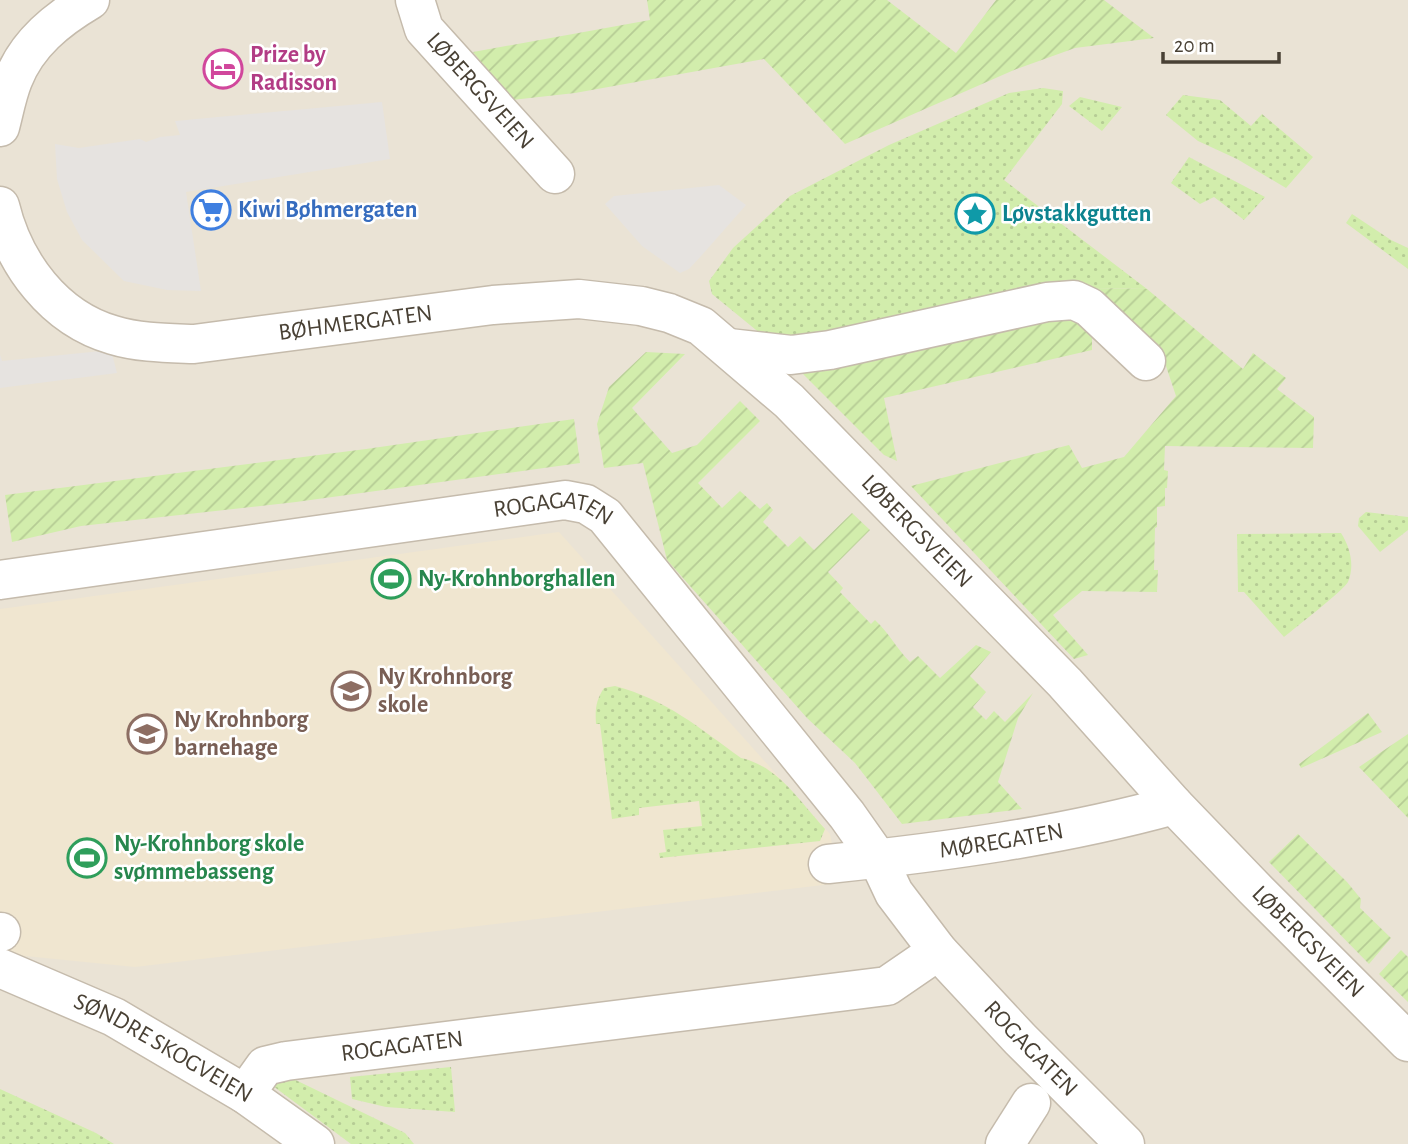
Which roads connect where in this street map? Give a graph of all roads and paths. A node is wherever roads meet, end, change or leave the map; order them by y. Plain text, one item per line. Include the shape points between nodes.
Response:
1 (90, 0) edge
2 (415, 0) edge
3 (0, 127) edge
4 (555, 174) dead end
5 (0, 206) edge
6 (10, 263) edge
7 (729, 348) junction
8 (1146, 361) dead end
9 (0, 580) edge
10 (1174, 805) junction
11 (878, 859) junction
12 (828, 864) dead end
13 (0, 944) edge
14 (938, 951) junction
15 (1408, 1042) edge
16 (245, 1094) junction
17 (1031, 1103) dead end
18 (315, 1144) edge
19 (1005, 1144) edge
20 (1125, 1144) edge

1 - 3 street via 36,41 13,78
2 - 4 street, LØBERGSVEIEN via 424,29
5 - 6 street, BØHMERGATEN
6 - 7 street, BØHMERGATEN via 77,320 110,334 145,341 194,344 579,299 670,313 701,326
7 - 8 street via 791,355 830,350 1074,300 1090,307
7 - 10 street, LØBERGSVEIEN via 789,401 1065,683
9 - 11 street, ROGAGATEN via 565,500 586,504 604,516
10 - 11 street, MØREGATEN via 1129,818
10 - 15 street, LØBERGSVEIEN
11 - 12 street, MØREGATEN
11 - 14 street, ROGAGATEN via 894,893
13 - 16 street, SØNDRE SKOGVEIEN
14 - 16 street, ROGAGATEN via 877,988 286,1061 265,1066
14 - 20 street, ROGAGATEN
16 - 18 street, SØNDRE SKOGVEIEN
17 - 19 street

